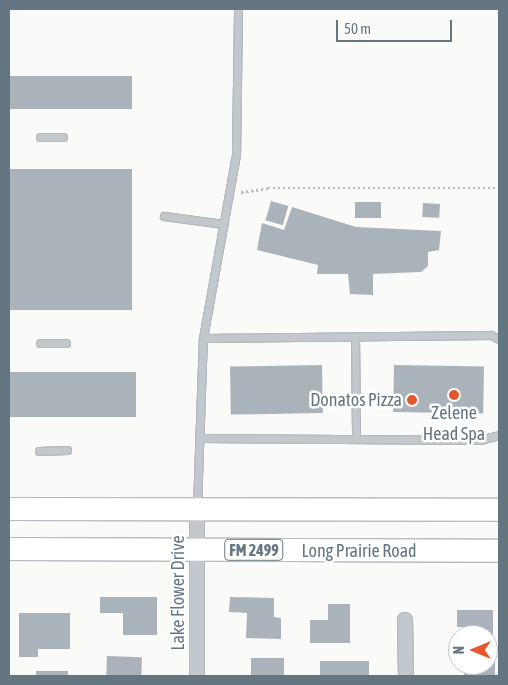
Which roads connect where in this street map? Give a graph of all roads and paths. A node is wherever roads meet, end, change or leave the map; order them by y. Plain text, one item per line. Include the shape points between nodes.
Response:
1 (238, 9) edge
2 (40, 137) dead end
3 (63, 137) dead end
4 (499, 188) edge
5 (229, 190) junction
6 (164, 216) dead end
7 (223, 224) junction
8 (355, 337) junction
9 (203, 338) junction
10 (499, 339) edge
11 (40, 343) dead end
12 (66, 343) dead end
13 (499, 434) edge
14 (199, 438) junction
15 (356, 439) junction
16 (67, 450) dead end
17 (39, 451) dead end
18 (9, 509) edge
19 (197, 510) junction
20 (499, 510) edge
21 (9, 549) edge
22 (197, 550) junction
23 (499, 551) edge
24 (405, 620) dead end
25 (197, 676) edge
26 (406, 676) edge

1 - 5 lane via 236,155
2 - 3 lane
4 - 5 path via 268,188 248,194
5 - 7 lane
6 - 7 lane
7 - 9 lane
8 - 9 lane
8 - 10 lane via 491,335
8 - 15 lane
9 - 14 lane
11 - 12 lane
13 - 15 lane via 480,440
14 - 15 lane
14 - 19 lane
16 - 17 lane
18 - 19 main road
19 - 20 main road
19 - 22 street, Lake Flower Drive
21 - 22 main road, Long Prairie Road / FM 2499
22 - 23 main road, Long Prairie Road / FM 2499
22 - 25 street, Lake Flower Drive
24 - 26 street

